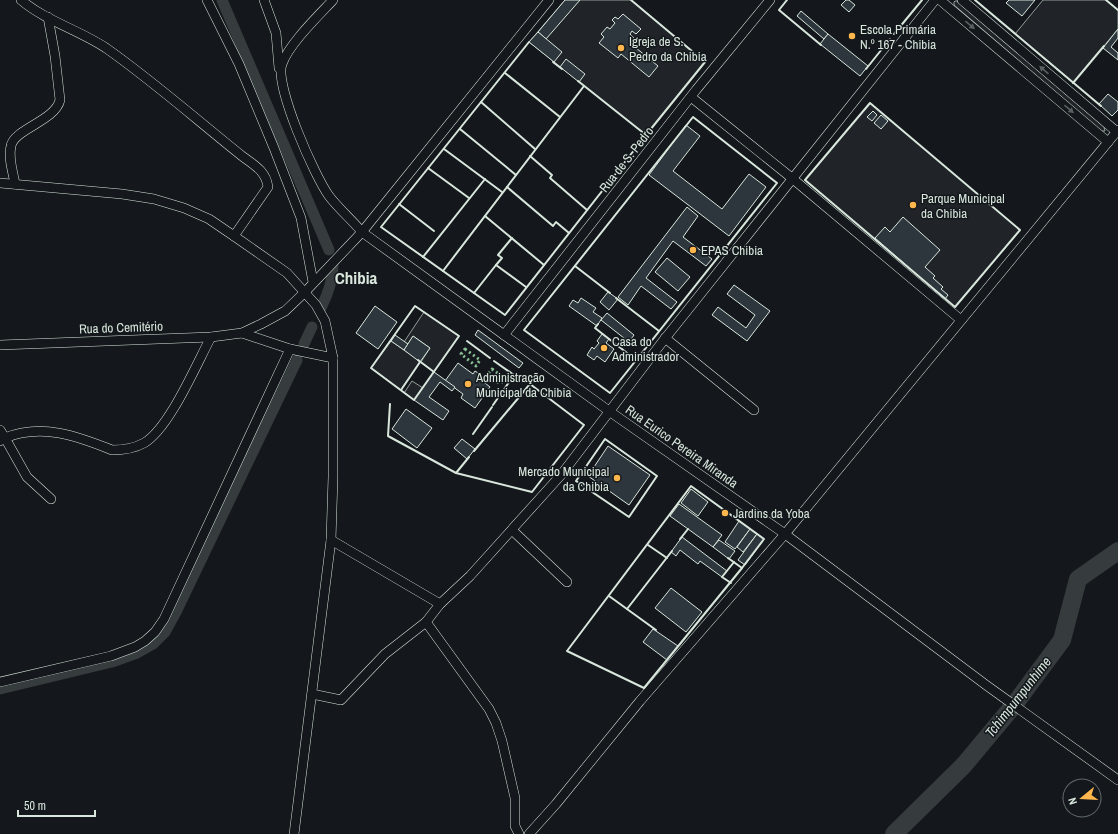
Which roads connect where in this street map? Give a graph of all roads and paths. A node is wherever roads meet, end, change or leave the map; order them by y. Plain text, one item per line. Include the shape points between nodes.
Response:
1 (21, 0) edge
2 (206, 0) edge
3 (264, 0) edge
4 (333, 0) edge
5 (549, 0) edge
6 (770, 0) edge
7 (935, 0) edge
8 (940, 0) edge
9 (962, 0) edge
10 (48, 17) junction
11 (280, 73) junction
12 (691, 97) junction
13 (1117, 131) edge
14 (1108, 142) junction
15 (793, 179) junction
16 (0, 183) edge
17 (15, 184) junction
18 (362, 232) junction
19 (234, 236) junction
20 (313, 282) junction
21 (305, 292) junction
22 (961, 320) junction
23 (242, 333) junction
24 (504, 335) junction
25 (211, 337) junction
26 (665, 338) junction
27 (0, 345) edge
28 (290, 349) junction
29 (333, 358) junction
30 (754, 410) dead end
31 (609, 412) junction
32 (0, 430) edge
33 (3, 440) edge
34 (50, 500) dead end
35 (512, 530) junction
36 (786, 534) junction
37 (331, 540) junction
38 (567, 582) dead end
39 (440, 604) junction
40 (426, 622) junction
41 (0, 682) edge
42 (312, 694) junction
43 (1118, 780) edge
44 (294, 834) edge
45 (520, 834) edge
46 (529, 834) edge

1 - 10 street
2 - 20 street via 239,64 301,218
3 - 11 street, Rua Eurico Pereira Miranda via 276,34
4 - 11 street via 287,52
5 - 18 street
6 - 12 street, Rua de S. Pedro
7 - 15 street
8 -> 14 street
13 -> 9 street
10 - 17 street via 60,100 52,112 11,144
10 - 19 street via 104,48 265,175 268,187
11 - 18 street, Rua Eurico Pereira Miranda via 282,86 305,152 329,196
12 - 15 street
12 - 24 street, Rua de S. Pedro
13 - 14 street
14 - 22 street
15 - 22 street
15 - 26 street
16 - 17 street
17 - 19 street via 154,199 209,219
18 - 20 street
18 - 24 street, Rua Eurico Pereira Miranda
19 - 21 street via 287,273
20 - 21 street
21 - 23 street via 285,311
21 - 29 street via 325,321
22 - 36 street
23 - 25 street, Rua do Cemitério
23 - 28 street
24 - 31 street, Rua Eurico Pereira Miranda
25 - 27 street, Rua do Cemitério
25 - 33 street via 169,417 145,442 134,447 112,450 63,433 25,432
26 - 30 street
26 - 31 street
28 - 29 street
28 - 41 street via 164,619 155,632 135,647 111,656
29 - 37 street
31 - 35 street via 561,475
31 - 36 street, Rua Eurico Pereira Miranda
32 - 33 street
33 - 34 street via 27,478
35 - 38 street
35 - 39 street
36 - 43 street, Rua Eurico Pereira Miranda via 986,685
36 - 46 street via 640,701
37 - 39 street
37 - 42 street
39 - 40 street
40 - 42 street via 385,654 341,700
40 - 45 street via 489,709 496,723 515,798 515,826
42 - 44 street

